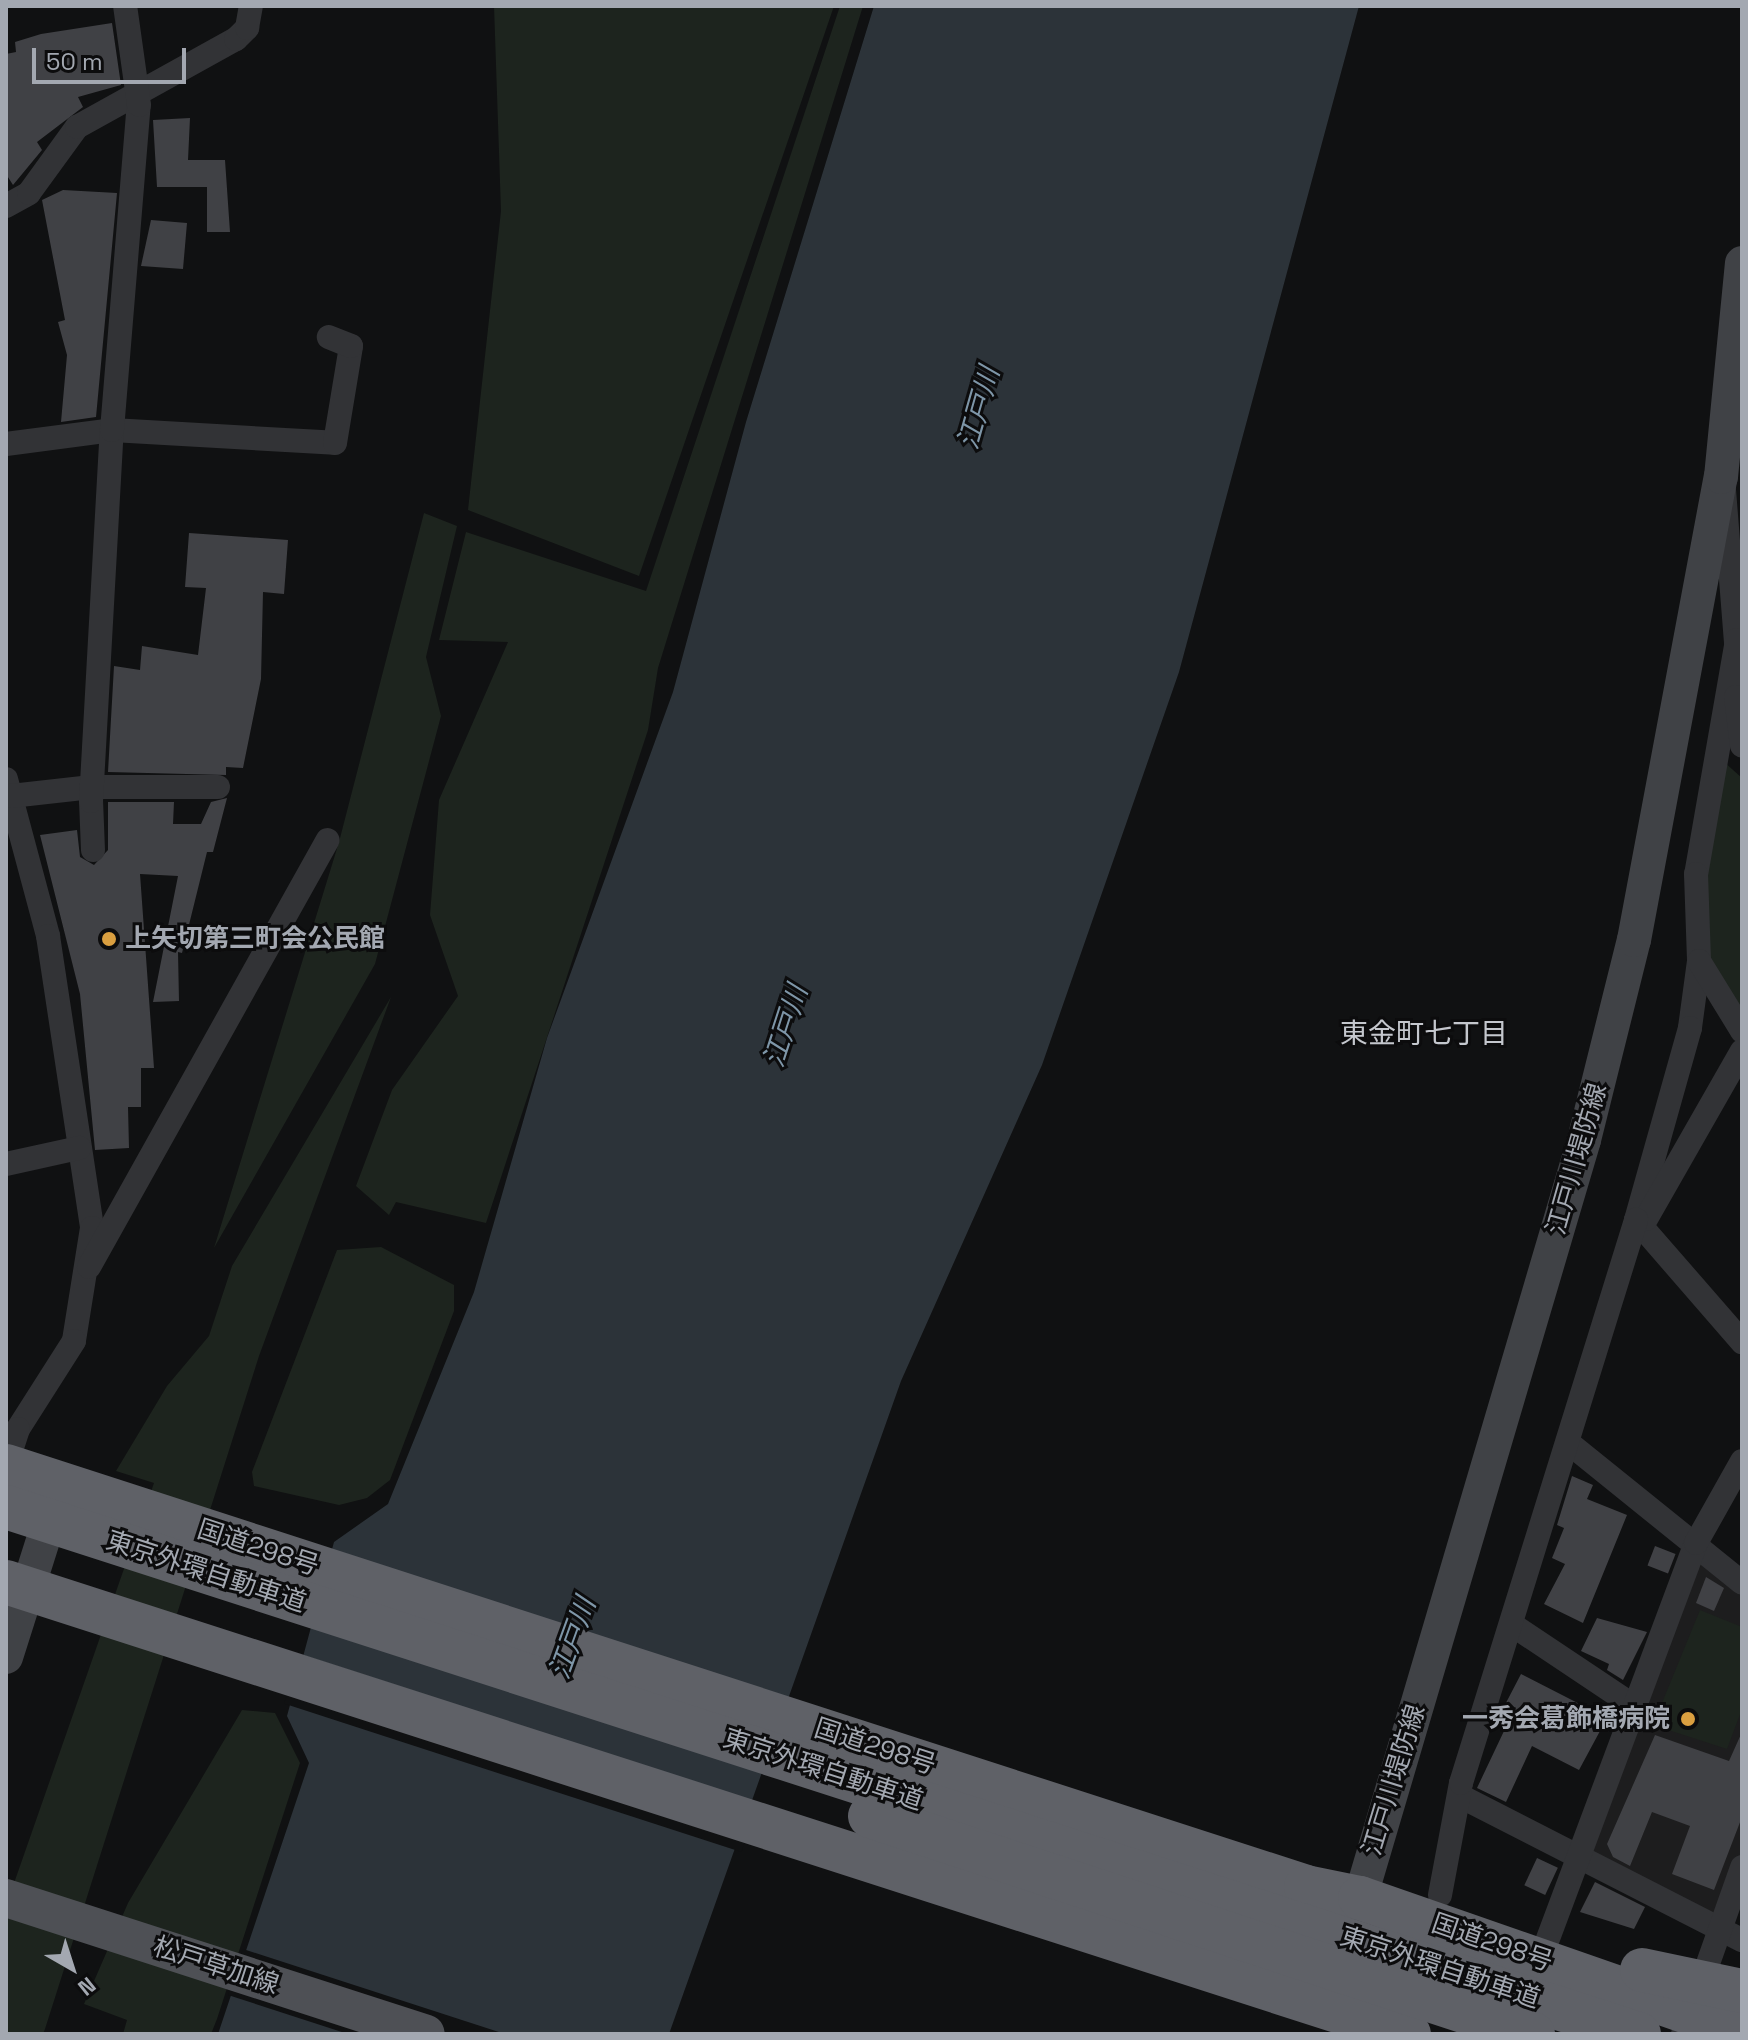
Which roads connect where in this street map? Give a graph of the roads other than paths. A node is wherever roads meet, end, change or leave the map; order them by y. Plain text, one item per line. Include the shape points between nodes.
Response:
1 (125, 6) edge
2 (251, 6) edge
3 (139, 90) junction
4 (6, 206) edge
5 (1742, 263) edge
6 (329, 337) dead end
7 (1742, 427) edge
8 (112, 430) junction
9 (6, 444) edge
10 (1735, 482) edge
11 (1738, 560) edge
12 (1737, 640) junction
13 (1742, 746) edge
14 (91, 787) junction
15 (218, 787) dead end
16 (9, 796) edge
17 (328, 840) dead end
18 (93, 850) dead end
19 (1699, 961) junction
20 (1742, 1031) edge
21 (1742, 1051) edge
22 (79, 1148) junction
23 (6, 1164) edge
24 (1639, 1223) junction
25 (87, 1271) junction
26 (1742, 1342) edge
27 (1570, 1444) junction
28 (10, 1461) edge
29 (1742, 1461) edge
30 (61, 1483) junction
31 (6, 1531) edge
32 (1696, 1543) junction
33 (1742, 1583) edge
34 (17, 1585) edge
35 (1514, 1626) junction
36 (6, 1657) edge
37 (1634, 1706) junction
38 (1460, 1796) junction
39 (1580, 1855) junction
40 (1742, 1867) edge
41 (6, 1898) edge
42 (1360, 1898) junction
43 (1436, 1923) junction
44 (1720, 1926) junction
45 (1742, 1940) edge
46 (1491, 1942) junction
47 (1742, 1991) edge
48 (1322, 2021) edge
49 (1406, 2026) edge
50 (1742, 2031) edge
51 (426, 2034) edge
52 (1511, 2034) edge
53 (1533, 2034) edge
54 (1639, 2034) edge
55 (1683, 2034) edge

1 - 3 street
2 - 3 street via 247,28 236,39
3 - 4 street via 77,127 29,193
3 - 8 street
5 - 10 main road, 江戸川堤防線
6 - 8 street via 351,346 335,443
7 - 10 street
8 - 9 street
8 - 14 street
10 - 11 street
10 - 42 main road, 江戸川堤防線 via 1692,649 1604,1061
11 - 12 street
12 - 13 street via 1736,715
12 - 19 street via 1696,874
14 - 15 street
14 - 16 street
14 - 18 street
16 - 22 street via 48,936
17 - 25 street
19 - 20 street
19 - 24 street via 1690,1028
21 - 24 street
22 - 23 street
22 - 25 street via 92,1228
24 - 26 street
24 - 27 street
25 - 28 street via 74,1341
27 - 32 street
27 - 35 street
28 - 30 highway, 国道298号
28 - 54 highway, 東京外環自動車道
29 - 32 street
30 - 34 main road
30 - 42 highway, 国道298号 via 1306,1887
31 - 53 highway, 東京外環自動車道
32 - 33 street
32 - 37 street
34 - 36 main road
34 - 48 highway via 1272,1990
35 - 37 street
35 - 38 street
37 - 39 street
38 - 39 street
38 - 43 street
39 - 44 street
39 - 52 street
40 - 44 street
41 - 51 main road, 松戸草加線
42 - 43 highway, 国道298号
42 - 48 main road, 江戸川堤防線
43 - 46 highway, 国道298号
43 - 49 street
44 - 45 street
44 - 55 street
46 - 47 highway
46 - 50 highway, 国道298号
48 - 49 highway

